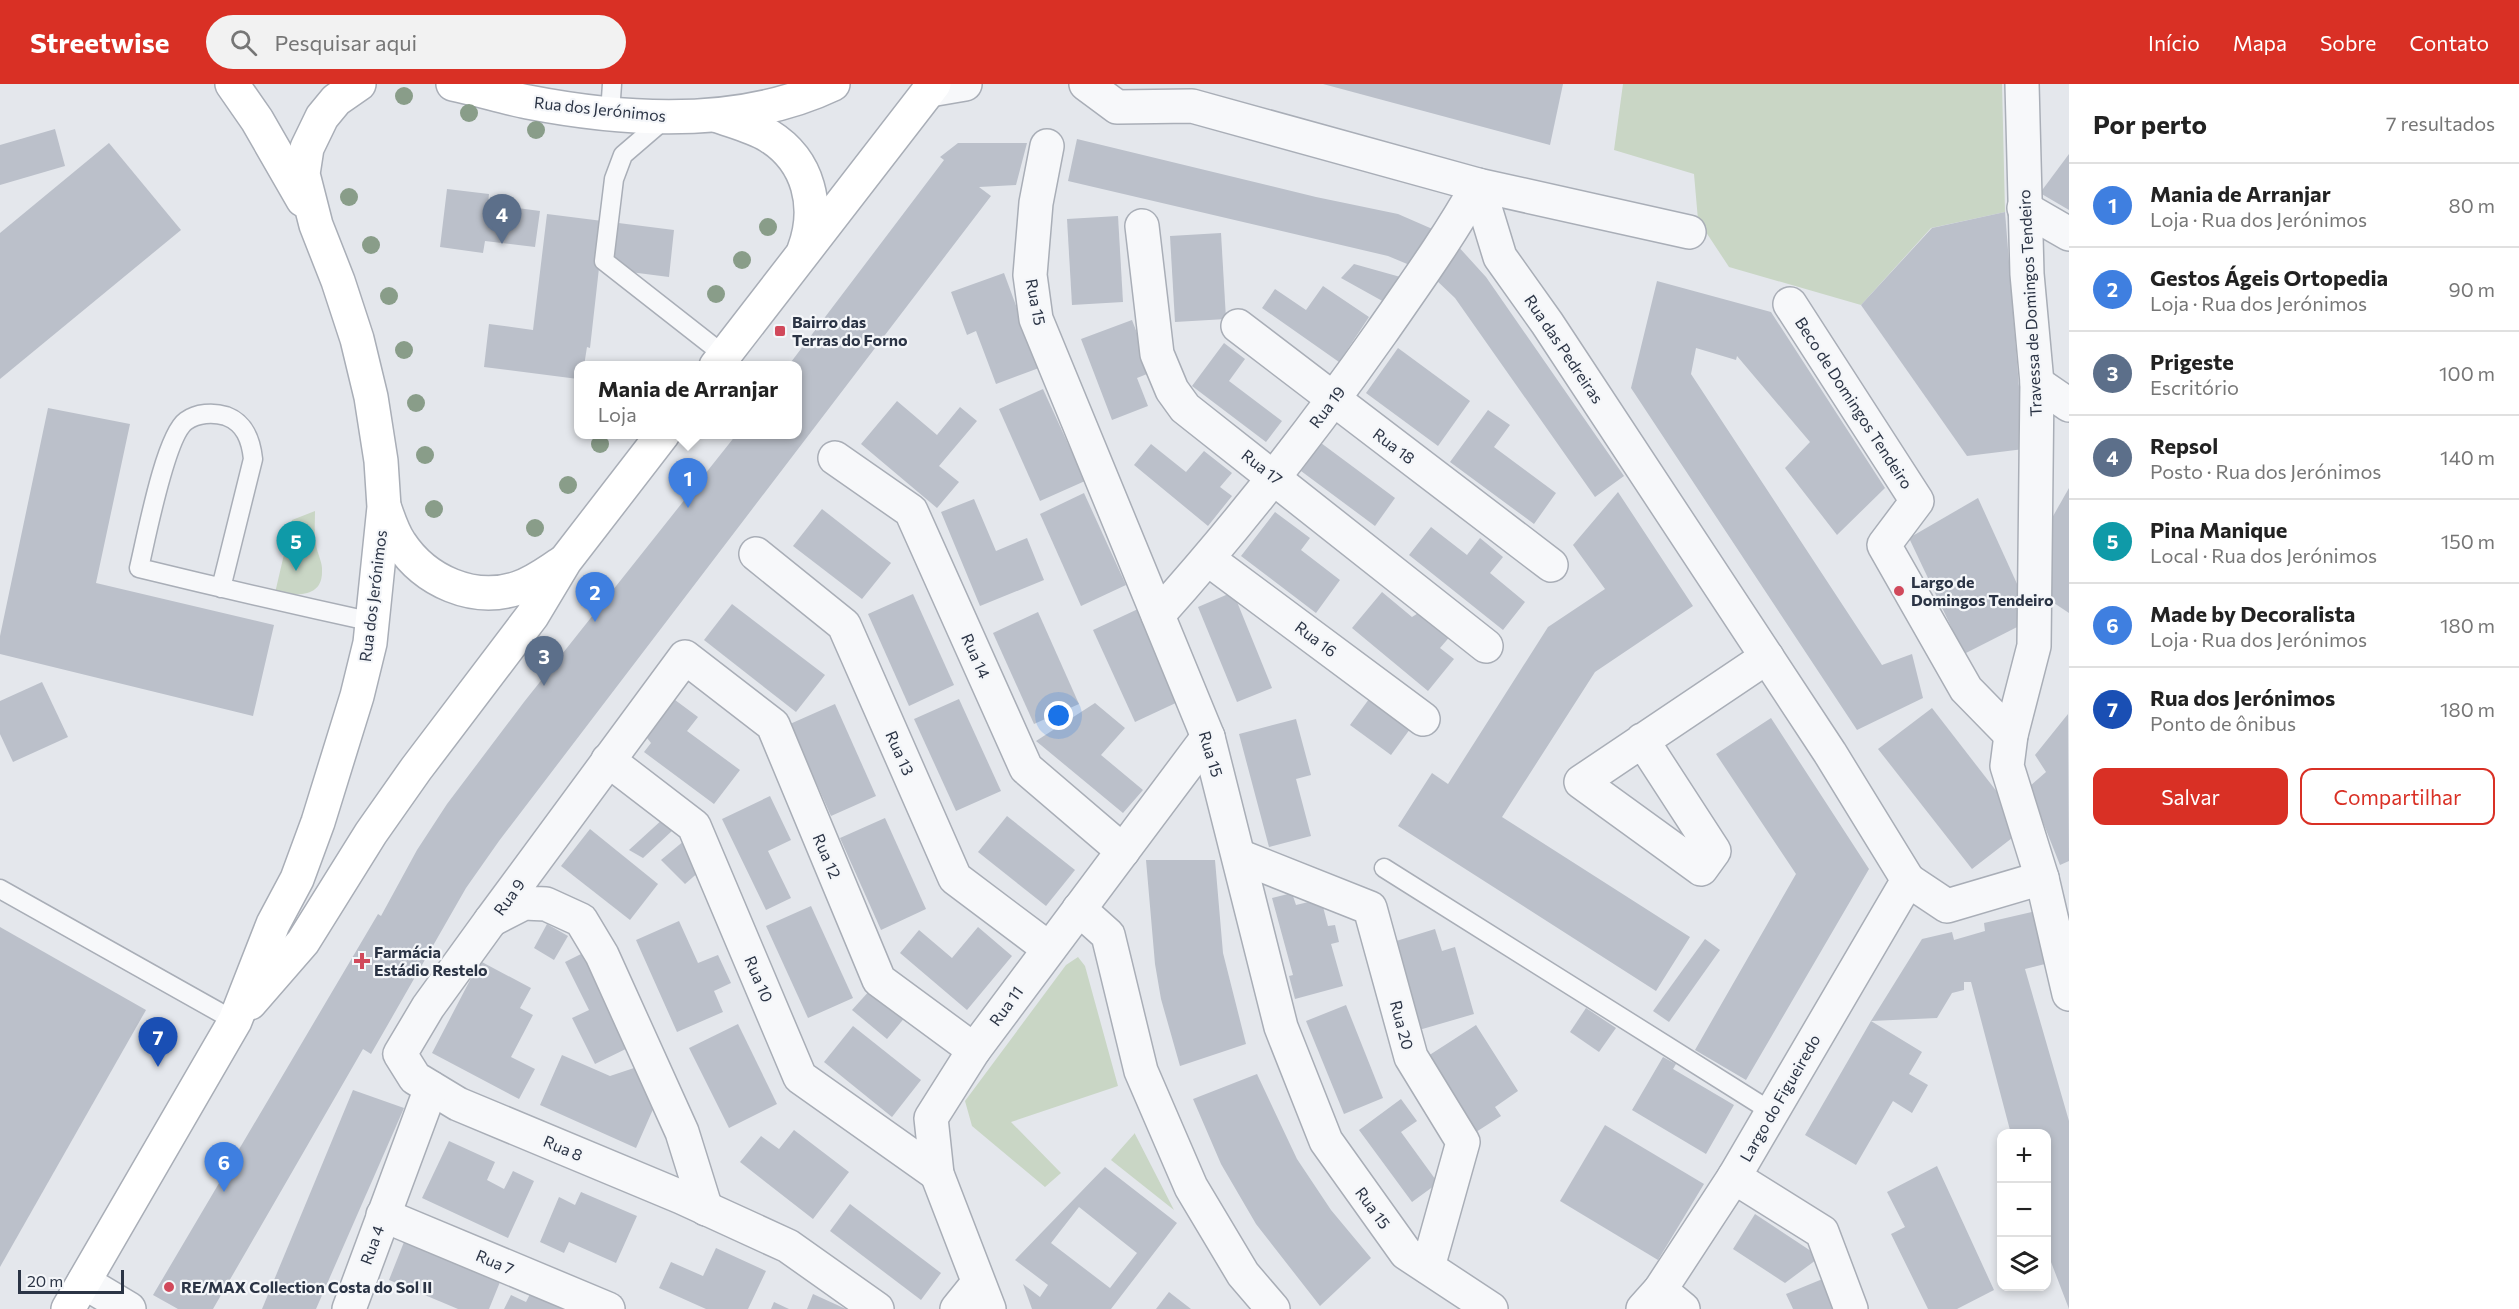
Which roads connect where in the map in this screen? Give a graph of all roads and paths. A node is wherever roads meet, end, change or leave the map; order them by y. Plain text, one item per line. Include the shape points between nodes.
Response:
1 (232, 84) edge
2 (359, 84) edge
3 (833, 84) edge
4 (965, 84) edge
5 (1086, 84) edge
6 (2022, 84) edge
7 (466, 86) edge
8 (932, 87) edge
9 (1181, 95) edge
10 (611, 98) edge
11 (714, 115) junction
12 (667, 116) junction
13 (1047, 146) dead end
14 (1478, 185) junction
15 (2024, 208) junction
16 (316, 225) junction
17 (1142, 226) dead end
18 (1689, 232) dead end
19 (2069, 234) edge
20 (803, 254) junction
21 (1790, 304) dead end
22 (1238, 326) dead end
23 (720, 361) edge
24 (2037, 383) junction
25 (1334, 400) junction
26 (2069, 405) edge
27 (660, 439) edge
28 (835, 458) dead end
29 (1274, 476) junction
30 (384, 507) junction
31 (756, 554) dead end
32 (1208, 559) junction
33 (565, 561) junction
34 (1551, 565) dead end
35 (221, 588) junction
36 (1158, 615) junction
37 (373, 622) junction
38 (1486, 646) dead end
39 (685, 657) joint
40 (1767, 657) junction
41 (1423, 719) dead end
42 (2011, 735) junction
43 (1208, 737) junction
44 (1641, 740) dead end
45 (608, 760) junction
46 (1123, 851) junction
47 (1239, 856) junction
48 (1384, 868) dead end
49 (2042, 878) junction
50 (1908, 880) junction
51 (0, 889) edge
52 (1078, 909) junction
53 (491, 920) junction
54 (1048, 948) junction
55 (2069, 994) edge
56 (235, 1021) junction
57 (974, 1050) junction
58 (431, 1088) junction
59 (1772, 1112) junction
60 (937, 1174) junction
61 (1734, 1177) junction
62 (706, 1209) junction
63 (383, 1215) junction
64 (1428, 1267) junction
65 (76, 1296) edge
66 (983, 1296) edge
67 (1662, 1303) edge
68 (129, 1309) edge
69 (349, 1309) edge
70 (608, 1309) edge
71 (877, 1309) edge
72 (957, 1309) edge
73 (1273, 1309) edge
74 (1491, 1309) edge
75 (1851, 1309) edge

1 - 16 main road via 288,171
2 - 16 main road, Rua dos Jerónimos via 336,99 307,148 303,174
3 - 11 main road, Rua dos Jerónimos via 753,110
4 - 8 street
5 - 9 street via 1117,107
6 - 15 street, Travessa de Domingos Tendeiro
7 - 10 main road, Rua dos Jerónimos via 527,102
8 - 20 main road, Rua dos Jerónimos
9 - 14 street
10 - 12 main road, Rua dos Jerónimos
11 - 12 main road, Rua dos Jerónimos
11 - 20 main road, Rua dos Jerónimos via 769,136 798,164 811,197 812,215
12 - 23 lane via 623,155 614,179 604,261
13 - 36 street, Rua 15 via 1036,203 1030,275 1036,319
14 - 18 street
14 - 25 street, Rua 19 via 1451,232
14 - 40 street, Rua das Pedreiras via 1500,257
15 - 19 street
15 - 24 street, Travessa de Domingos Tendeiro
16 - 30 main road, Rua dos Jerónimos via 339,281 371,397
17 - 29 street, Rua 17 via 1157,354 1172,390 1185,408
20 - 23 main road, Rua dos Jerónimos
21 - 42 street, Beco de Domingos Tendeiro via 1917,501 1884,545 1966,689
22 - 25 street, Rua 18
24 - 26 street
24 - 42 street, Travessa de Domingos Tendeiro via 2034,646
25 - 29 street, Rua 19
25 - 34 street, Rua 18
27 - 33 main road, Rua dos Jerónimos
28 - 46 street, Rua 14 via 911,511 1026,768
29 - 32 street, Rua 19
29 - 38 street, Rua 17
30 - 33 main road, Rua dos Jerónimos via 398,541 411,558 429,574 470,591 517,588
30 - 37 main road, Rua dos Jerónimos
31 - 54 street, Rua 13 via 844,625 955,878
32 - 36 street, Rua 19
32 - 41 street, Rua 16
33 - 56 main road, Rua dos Jerónimos via 532,616 371,833 303,942
35 - 35 lane via 139,568 170,446 185,422 201,414 218,413 233,418 251,443 253,459
35 - 37 lane
36 - 43 street, Rua 15
37 - 56 main road, Rua dos Jerónimos via 357,696 318,822
39 - 45 street, Rua 9
39 - 57 street, Rua 12 via 773,725 879,980
40 - 44 street
40 - 50 street, Rua das Pedreiras
42 - 49 street via 2007,766
43 - 46 street, Rua 11
43 - 47 street, Rua 15
45 - 53 street, Rua 9
45 - 60 street, Rua 10 via 694,826 800,1077
46 - 52 street, Rua 11
47 - 64 street, Rua 15 via 1281,1027 1326,1141 1406,1253
47 - 64 street, Rua 20 via 1370,908 1411,1057 1463,1142
48 - 59 lane
49 - 50 street via 1947,906
49 - 55 street
50 - 59 street, Largo do Figueiredo
51 - 56 lane
52 - 54 street, Rua 11
52 - 73 street via 1108,935 1141,1071 1191,1188 1243,1274
53 - 58 street, Rua 8 via 434,998 400,1054 414,1078
53 - 62 street, Rua 9 via 524,903 546,904 581,920 602,955 682,1132
54 - 57 street, Rua 11
56 - 65 main road, Rua dos Jerónimos
57 - 60 street, Rua 11 via 931,1118
58 - 62 street, Rua 8 via 458,1104
58 - 63 street, Rua 4
59 - 61 street, Largo do Figueiredo
60 - 66 street, Rua 11
61 - 67 street, Largo do Figueiredo
61 - 75 street via 1822,1232
62 - 71 street, Rua 8 via 788,1246
63 - 69 street, Rua 4
63 - 70 street, Rua 7
64 - 74 street, Rua 15
65 - 68 street
66 - 72 street

